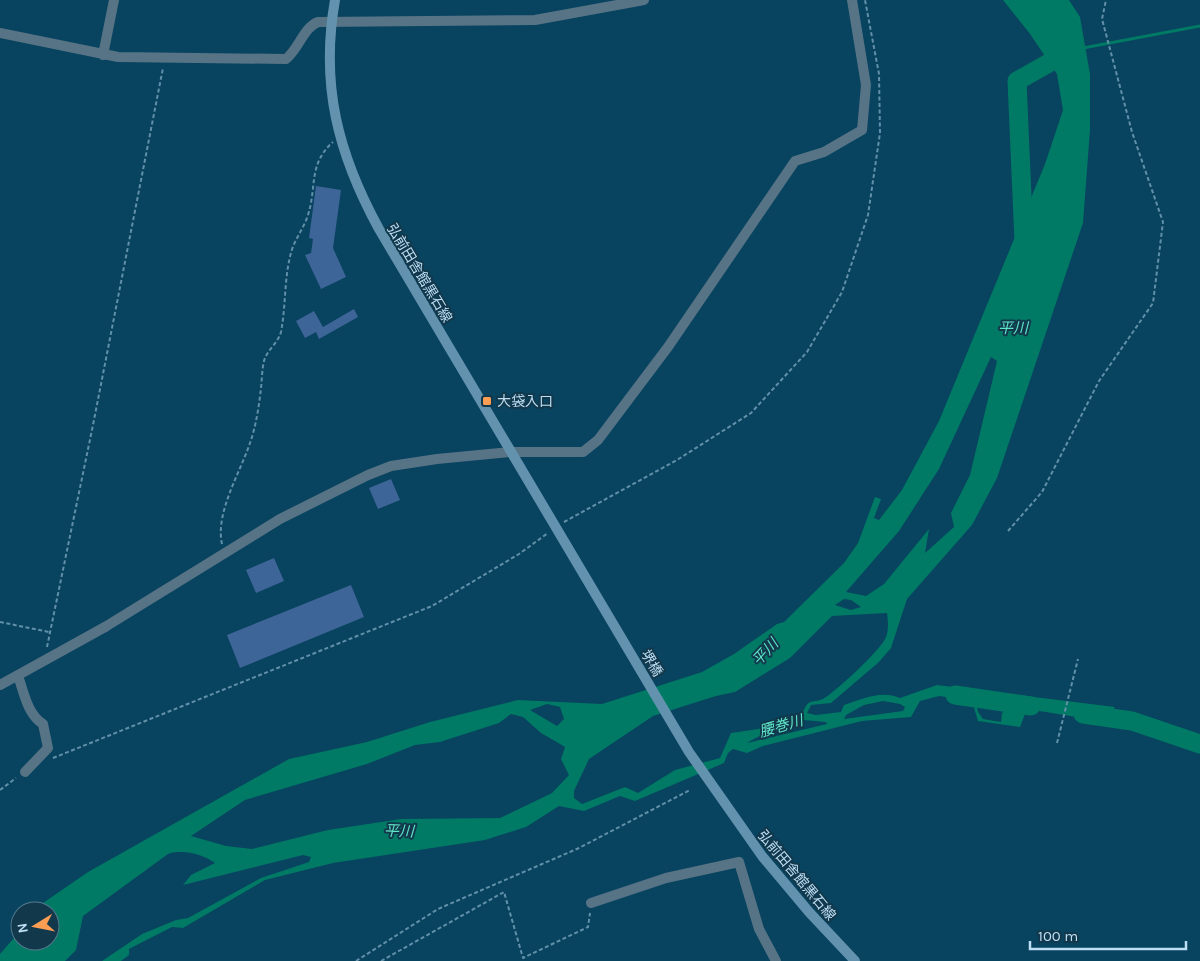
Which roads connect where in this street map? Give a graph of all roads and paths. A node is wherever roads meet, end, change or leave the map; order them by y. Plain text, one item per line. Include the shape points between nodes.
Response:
1 (114, 0) edge
2 (335, 0) edge
3 (644, 0) edge
4 (852, 0) edge
5 (865, 0) edge
6 (1106, 0) edge
7 (331, 22) junction
8 (0, 33) edge
9 (103, 55) junction
10 (165, 56) junction
11 (340, 136) junction
12 (512, 452) junction
13 (558, 531) junction
14 (1008, 531) dead end
15 (224, 554) junction
16 (0, 622) edge
17 (50, 633) junction
18 (44, 658) junction
19 (1078, 659) dead end
20 (18, 676) junction
21 (0, 685) edge
22 (1057, 743) dead end
23 (49, 760) dead end
24 (25, 772) joint
25 (0, 790) edge
26 (690, 790) dead end
27 (724, 803) joint
28 (590, 903) joint
29 (356, 961) edge
30 (381, 961) edge
31 (776, 961) edge
32 (854, 961) edge

1 - 9 street
2 - 7 main road, 弘前田舎館黒石線
3 - 7 street via 535,20
4 - 12 street via 866,85 862,130 824,152 795,161 668,346 598,440 583,452
5 - 13 path via 879,74 880,133 868,215 842,292 807,352 751,413
6 - 14 path via 1102,19 1132,132 1163,222 1153,303 1099,381 1042,492
7 - 10 street via 311,25 295,53 286,59
7 - 11 main road, 弘前田舎館黒石線 via 330,72
8 - 9 street
9 - 10 street
10 - 17 path
11 - 12 main road, 弘前田舎館黒石線 via 359,192 378,229
11 - 15 path via 319,156 308,214 291,252 280,334 263,363 260,402 250,444 223,518 220,535
12 - 13 main road, 弘前田舎館黒石線
12 - 15 street via 391,466 280,519
13 - 23 path via 432,606
13 - 27 main road, 堺橋 via 689,752
15 - 18 street via 105,627
16 - 17 path
17 - 18 path
18 - 20 street
19 - 22 path
20 - 21 street
20 - 24 street via 30,711 43,724 48,748
24 - 25 path
26 - 29 path via 579,848 438,909
27 - 32 main road, 弘前田舎館黒石線 via 762,856
28 - 30 path via 588,927 524,958 504,892
28 - 31 street via 666,878 739,862 760,929

